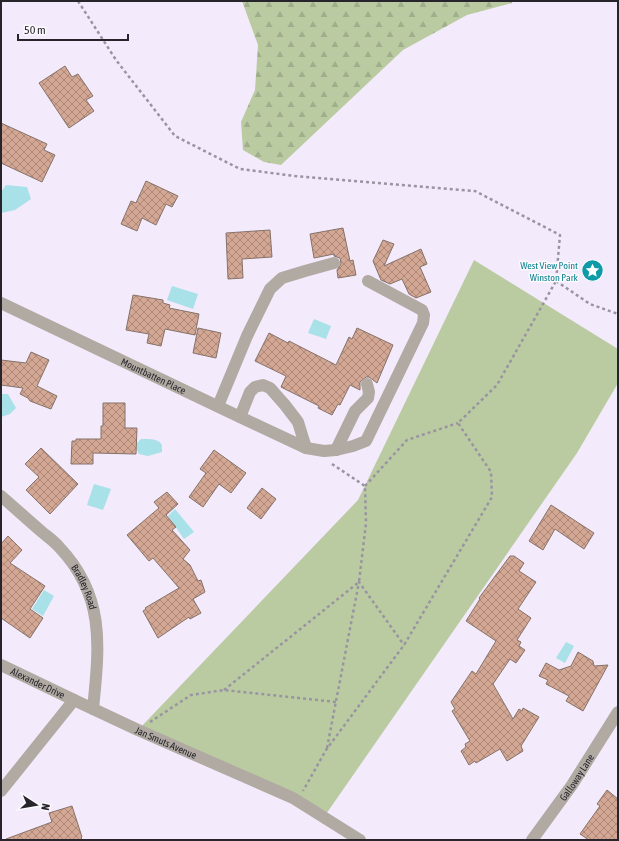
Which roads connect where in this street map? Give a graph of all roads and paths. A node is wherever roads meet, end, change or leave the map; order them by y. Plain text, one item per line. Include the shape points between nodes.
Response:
1 (78, 1) edge
2 (334, 263) dead end
3 (368, 281) dead end
4 (556, 281) junction
5 (1, 303) edge
6 (618, 314) edge
7 (367, 384) dead end
8 (218, 406) junction
9 (240, 417) junction
10 (458, 424) junction
11 (306, 448) junction
12 (336, 450) junction
13 (326, 460) dead end
14 (365, 486) junction
15 (1, 496) edge
16 (359, 582) junction
17 (404, 645) junction
18 (1, 665) edge
19 (224, 690) junction
20 (74, 700) junction
21 (336, 702) junction
22 (93, 709) junction
23 (618, 712) edge
24 (138, 730) junction
25 (326, 750) junction
26 (1, 792) edge
27 (297, 801) junction
28 (360, 840) edge
29 (532, 840) edge

1 - 4 path via 116,60 175,136 240,169 475,191 560,235
2 - 8 street via 282,278 270,289
3 - 12 street, Mountbatten Place via 422,310 424,323 366,441
4 - 6 path via 590,304
4 - 10 path via 497,385
5 - 8 street, Mountbatten Place
7 - 12 street via 368,398 355,411
8 - 9 street, Mountbatten Place
9 - 11 street, Mountbatten Place
9 - 11 street via 250,392 255,387 263,385 270,388 298,422
10 - 14 path via 407,440
10 - 17 path via 491,472 492,497
11 - 12 street, Mountbatten Place
13 - 14 path
14 - 16 path via 366,523
15 - 22 street, Bradley Road via 60,548 76,569 90,595 95,612 98,655
16 - 17 path
16 - 19 path
16 - 21 path
17 - 25 path
18 - 20 street, Alexander Drive
19 - 21 path
19 - 24 path via 192,695
20 - 22 street, Jan Smuts Avenue
20 - 26 street
21 - 25 path
22 - 24 street, Jan Smuts Avenue
23 - 29 street, Galloway Lane
24 - 27 street, Jan Smuts Avenue
25 - 27 path
27 - 28 street, Jan Smuts Avenue

